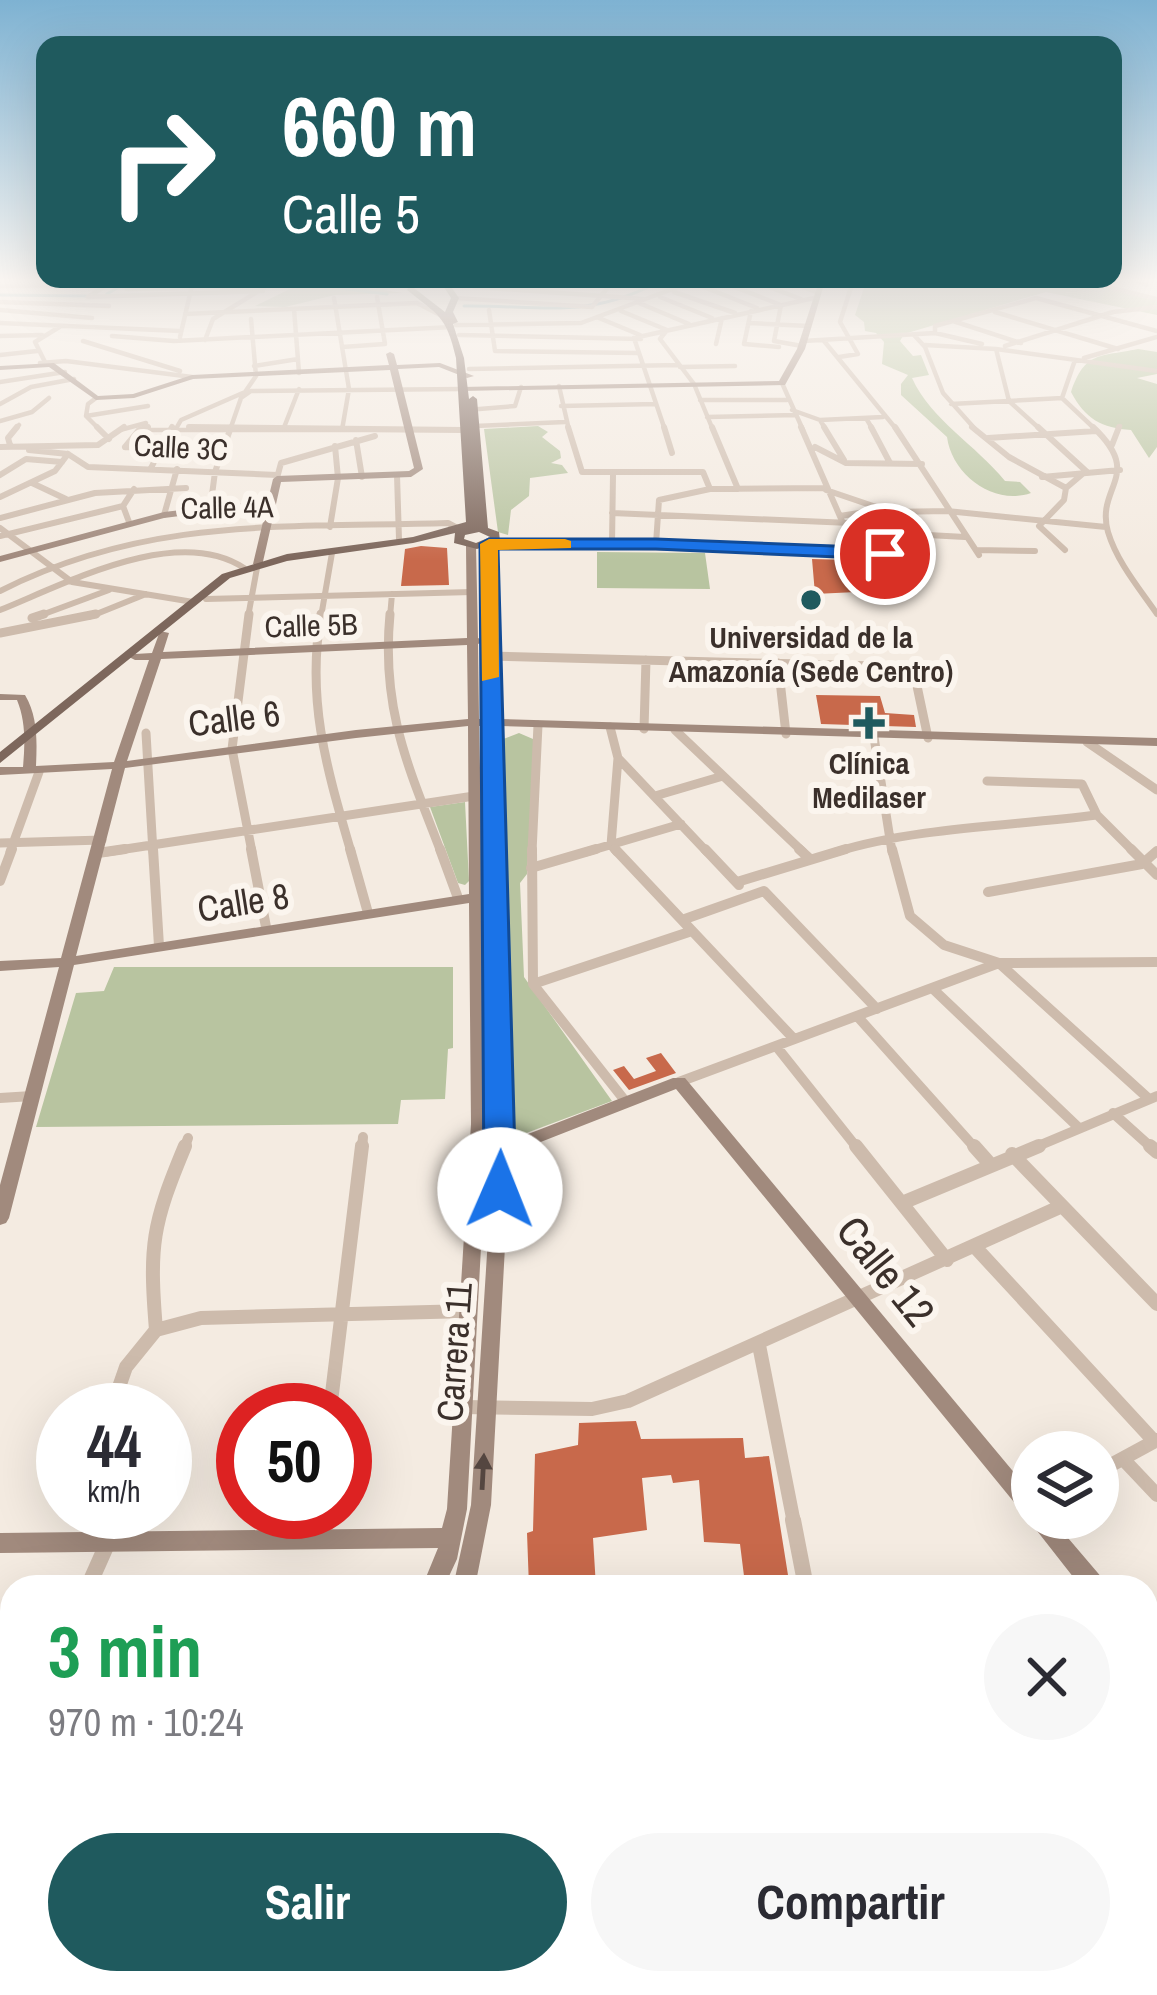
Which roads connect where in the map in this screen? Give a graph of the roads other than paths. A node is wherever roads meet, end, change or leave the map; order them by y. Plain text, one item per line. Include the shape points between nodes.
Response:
1 (75, 374) edge
2 (171, 374) edge
3 (187, 374) edge
4 (225, 374) edge
5 (254, 374) edge
6 (347, 374) edge
7 (395, 374) edge
8 (467, 374) edge
9 (535, 374) edge
10 (589, 374) edge
11 (646, 374) edge
12 (686, 374) edge
13 (787, 374) edge
14 (852, 374) edge
15 (932, 374) edge
16 (1002, 374) edge
17 (1071, 374) edge
18 (69, 375) junction
19 (196, 377) junction
20 (0, 382) edge
21 (782, 383) junction
22 (694, 384) junction
23 (559, 386) junction
24 (591, 386) junction
25 (650, 386) junction
26 (536, 387) junction
27 (515, 388) junction
28 (299, 389) junction
29 (349, 389) junction
30 (399, 389) junction
31 (250, 390) junction
32 (21, 391) junction
33 (134, 396) junction
34 (96, 398) junction
35 (242, 398) junction
36 (1062, 398) junction
37 (469, 399) junction
38 (700, 400) junction
39 (787, 400) junction
40 (1009, 401) junction
41 (0, 404) edge
42 (656, 404) junction
43 (951, 404) junction
44 (561, 406) junction
45 (207, 407) junction
46 (794, 412) junction
47 (86, 416) junction
48 (707, 417) junction
49 (883, 417) junction
50 (866, 418) junction
51 (820, 420) junction
52 (0, 421) edge
53 (565, 422) junction
54 (19, 425) dead end
55 (177, 425) junction
56 (475, 425) junction
57 (1120, 426) dead end
58 (196, 430) junction
59 (230, 430) junction
60 (284, 430) junction
61 (342, 430) junction
62 (463, 430) junction
63 (1096, 430) junction
64 (395, 431) junction
65 (407, 432) junction
66 (1045, 435) junction
67 (988, 438) junction
68 (109, 440) junction
69 (356, 440) junction
70 (1112, 445) junction
71 (5, 446) edge
72 (335, 446) junction
73 (812, 446) junction
74 (159, 449) junction
75 (187, 450) junction
76 (672, 453) dead end
77 (68, 454) junction
78 (27, 455) junction
79 (62, 462) junction
80 (846, 463) junction
81 (890, 463) junction
82 (922, 464) junction
83 (1119, 465) junction
84 (151, 469) junction
85 (180, 470) junction
86 (1086, 471) junction
87 (215, 472) junction
88 (0, 475) edge
89 (397, 475) junction
90 (613, 475) junction
91 (362, 476) junction
92 (277, 477) junction
93 (338, 478) junction
94 (1038, 478) junction
95 (32, 483) junction
96 (169, 488) junction
97 (186, 488) dead end
98 (1066, 488) junction
99 (134, 489) junction
100 (710, 489) junction
101 (738, 489) junction
102 (826, 489) junction
103 (0, 497) edge
104 (66, 499) junction
105 (270, 502) junction
106 (123, 506) junction
107 (210, 510) junction
108 (947, 511) junction
109 (612, 512) junction
110 (865, 512) dead end
111 (658, 513) junction
112 (164, 514) junction
113 (751, 517) junction
114 (0, 518) edge
115 (1042, 518) junction
116 (841, 519) junction
117 (891, 520) dead end
118 (130, 522) junction
119 (874, 524) junction
120 (330, 527) junction
121 (1106, 527) junction
122 (266, 530) junction
123 (0, 532) edge
124 (398, 532) junction
125 (11, 533) junction
126 (476, 536) junction
127 (918, 536) junction
128 (965, 537) junction
129 (611, 544) junction
130 (656, 544) junction
131 (751, 548) junction
132 (30, 549) junction
133 (930, 550) dead end
134 (1065, 550) dead end
135 (1035, 551) dead end
136 (332, 553) junction
137 (885, 554) dead end
138 (0, 560) edge
139 (52, 566) junction
140 (253, 566) junction
141 (72, 582) junction
142 (112, 588) junction
143 (0, 591) edge
144 (472, 592) junction
145 (147, 593) junction
146 (392, 594) junction
147 (324, 596) junction
148 (253, 597) junction
149 (199, 601) junction
150 (0, 610) edge
151 (1157, 614) edge
152 (32, 618) dead end
153 (0, 633) edge
154 (164, 633) junction
155 (387, 646) junction
156 (483, 646) junction
157 (315, 649) junction
158 (242, 652) junction
159 (156, 655) junction
160 (135, 657) junction
161 (646, 660) junction
162 (778, 663) junction
163 (0, 697) edge
164 (482, 723) junction
165 (538, 725) junction
166 (394, 727) junction
167 (610, 727) junction
168 (644, 728) junction
169 (675, 730) junction
170 (146, 733) dead end
171 (786, 734) junction
172 (874, 736) junction
173 (318, 738) junction
174 (928, 738) junction
175 (30, 740) junction
176 (1087, 742) junction
177 (1157, 742) edge
178 (491, 746) junction
179 (232, 749) junction
180 (618, 758) junction
181 (0, 759) edge
182 (147, 759) junction
183 (120, 764) junction
184 (0, 770) edge
185 (34, 771) junction
186 (724, 776) junction
187 (987, 781) dead end
188 (1157, 790) edge
189 (474, 796) junction
190 (655, 796) junction
191 (424, 803) junction
192 (1097, 815) junction
193 (341, 817) junction
194 (681, 824) junction
195 (248, 832) junction
196 (888, 836) junction
197 (6, 843) edge
198 (611, 845) junction
199 (155, 846) junction
200 (100, 847) junction
201 (1157, 851) edge
202 (809, 859) junction
203 (1142, 864) junction
204 (531, 868) junction
205 (1157, 875) edge
206 (0, 881) edge
207 (737, 882) junction
208 (988, 892) dead end
209 (495, 896) junction
210 (748, 896) junction
211 (466, 898) junction
212 (368, 913) junction
213 (682, 920) junction
214 (266, 927) junction
215 (692, 931) junction
216 (159, 946) junction
217 (1157, 949) edge
218 (1134, 958) junction
219 (66, 962) junction
220 (1157, 962) edge
221 (999, 963) junction
222 (0, 966) edge
223 (533, 984) junction
224 (932, 988) junction
225 (877, 1009) junction
226 (856, 1016) junction
227 (794, 1040) junction
228 (776, 1046) junction
229 (679, 1082) junction
230 (32, 1096) junction
231 (1153, 1097) edge
232 (0, 1098) edge
233 (626, 1102) junction
234 (1113, 1113) junction
235 (1078, 1127) junction
236 (363, 1137) dead end
237 (188, 1138) dead end
238 (502, 1151) junction
239 (1157, 1152) edge
240 (1012, 1154) junction
241 (477, 1162) junction
242 (990, 1164) junction
243 (902, 1203) junction
244 (1062, 1206) junction
245 (0, 1217) edge
246 (976, 1248) junction
247 (947, 1260) junction
248 (857, 1298) junction
249 (1157, 1304) edge
250 (469, 1311) junction
251 (341, 1317) junction
252 (156, 1330) junction
253 (759, 1345) junction
254 (117, 1383) edge
255 (333, 1383) edge
256 (463, 1407) junction
257 (486, 1407) junction
258 (1155, 1440) edge
259 (1123, 1459) junction
260 (1119, 1461) edge
261 (1011, 1484) edge
262 (1157, 1496) edge
263 (451, 1538) junction
264 (108, 1539) edge
265 (1056, 1539) edge
266 (315, 1540) joint
267 (108, 1542) junction
268 (0, 1543) edge
269 (93, 1575) edge
270 (437, 1575) edge
271 (467, 1575) edge
272 (804, 1575) edge
273 (1085, 1575) edge

1 - 18 street
2 - 19 street
3 - 19 street
4 - 19 street
5 - 31 street
6 - 29 street
7 - 30 street
8 - 37 main road, Carrera 11
9 - 26 street
10 - 24 street
11 - 25 street
12 - 22 street
13 - 21 street
14 - 49 street
15 - 43 street
16 - 40 street
17 - 36 street
18 - 20 street
18 - 32 street
18 - 34 street
19 - 33 street
21 - 22 street
21 - 39 street
22 - 25 street
22 - 38 street
23 - 24 street
23 - 26 street
23 - 44 street
24 - 25 street
25 - 42 street
26 - 27 street
27 - 37 street
27 - 37 street via 514,406
28 - 29 street
28 - 31 street
28 - 60 street
29 - 30 street
29 - 61 street
30 - 37 street
30 - 65 street
31 - 35 street
31 - 45 street
32 - 41 street
32 - 52 street via 49,398
33 - 34 street
33 - 47 street via 148,406
34 - 47 street
35 - 45 street
35 - 59 street
36 - 40 street
36 - 63 street
37 - 56 main road, Carrera 11
37 - 62 main road, Carrera 11
38 - 39 street
38 - 48 street
39 - 46 street
40 - 43 street
40 - 66 street
42 - 44 street
42 - 76 street
43 - 67 street
44 - 53 street
45 - 55 street
46 - 48 street
46 - 51 street
46 - 73 street
47 - 68 street
48 - 101 street
49 - 50 street
49 - 82 street
50 - 51 street
50 - 81 street
51 - 80 street
53 - 56 street
53 - 90 street via 577,468
54 - 71 street
55 - 58 street
55 - 68 street via 125,427
55 - 74 street
55 - 74 street via 142,428 125,448
56 - 126 main road, Carrera 11
57 - 70 street
58 - 59 street
58 - 75 street
59 - 60 street
59 - 87 street
60 - 61 street
61 - 64 street
62 - 65 street
62 - 126 main road, Carrera 11
63 - 66 street
63 - 70 street
64 - 65 street
64 - 69 street
65 - 89 street, Calle 3C via 419,469
66 - 67 street
66 - 86 street
67 - 94 street
68 - 71 street
69 - 72 street
69 - 91 street
70 - 83 street
72 - 92 street via 281,463
72 - 93 street
73 - 80 street
73 - 102 street
74 - 75 street
74 - 84 street
75 - 85 street
77 - 78 street
77 - 79 street
77 - 84 street, Calle 3C via 81,466
78 - 79 street
78 - 88 street
79 - 95 street
80 - 81 street
81 - 82 street
82 - 108 street
83 - 86 street
83 - 121 street
84 - 85 street, Calle 3C
85 - 87 street, Calle 3C
85 - 96 street
86 - 94 street
86 - 98 street
87 - 92 street, Calle 3C
87 - 107 street
89 - 91 street, Calle 3C
89 - 124 street
90 - 100 street via 703,472
90 - 109 street
91 - 93 street, Calle 3C
92 - 93 street, Calle 3C
92 - 105 street
93 - 120 street
94 - 98 street
95 - 103 street
95 - 104 street
96 - 97 street
96 - 99 street
96 - 112 street
98 - 115 street
99 - 104 street
99 - 106 street
100 - 101 street
100 - 111 street via 659,500
101 - 102 street
102 - 108 street via 892,512
102 - 116 street
104 - 114 street
105 - 107 street
105 - 122 street
106 - 118 street
106 - 125 street
107 - 112 street
108 - 115 street
108 - 128 street
109 - 111 street
109 - 129 street
110 - 116 street
111 - 113 street
111 - 130 street
112 - 118 street
113 - 116 street
113 - 131 street
115 - 121 street
115 - 134 street via 1045,535
116 - 119 street
117 - 119 street
118 - 132 street
119 - 127 street
120 - 122 street, Calle 4A
120 - 124 street, Calle 4A
121 - 151 street
122 - 139 street, Calle 4A via 171,531
122 - 140 street
123 - 125 street
124 - 126 main road
124 - 140 main road
125 - 132 street
126 - 129 street
126 - 136 main road
126 - 144 street, Carrera 11
126 - 156 street, Carrera 11
127 - 128 street
127 - 133 street
128 - 135 street via 978,553
129 - 130 street
130 - 131 street
131 - 137 street
132 - 138 street
132 - 139 street
136 - 140 main road
136 - 147 street
139 - 141 street
139 - 143 street, Calle 4A
140 - 141 street via 192,548
140 - 148 street
140 - 149 main road
141 - 142 street
141 - 150 street
142 - 145 street
142 - 152 street
144 - 146 street
144 - 156 street, Carrera 11
145 - 149 street
145 - 153 street via 82,619
146 - 147 street
146 - 155 street
147 - 148 street
147 - 157 street
148 - 149 street
148 - 158 street
149 - 154 main road
149 - 175 main road
154 - 159 street
154 - 160 main road
155 - 156 street, Calle 5B
155 - 157 street, Calle 5B
155 - 166 street
156 - 161 street
156 - 164 street, Carrera 11
157 - 158 street, Calle 5B
157 - 173 street
158 - 159 street, Calle 5B
158 - 179 street
159 - 160 street, Calle 5B
159 - 183 street
160 - 175 main road
161 - 162 street
161 - 168 street
162 - 171 street
162 - 174 street via 913,668
163 - 175 street via 27,705
164 - 165 street, Calle 6
164 - 166 street, Calle 6
164 - 178 street, Carrera 11
164 - 189 street, Carrera 11
165 - 167 street, Calle 6
165 - 178 street via 502,734
165 - 204 street
166 - 173 street, Calle 6
166 - 191 street
167 - 168 street, Calle 6
167 - 180 street
168 - 169 street, Calle 6
169 - 171 street, Calle 6
169 - 186 street
170 - 182 street
171 - 172 street, Calle 6
172 - 174 street, Calle 6
172 - 196 street
173 - 179 street, Calle 6
173 - 193 street
174 - 176 street, Calle 6
175 - 181 main road
175 - 184 main road
175 - 185 street
176 - 177 street, Calle 6
176 - 188 street
178 - 209 street, Carrera 11
179 - 182 street, Calle 6
179 - 195 street
180 - 190 street
180 - 198 street
182 - 183 street, Calle 6
182 - 199 street
183 - 185 street, Calle 6
183 - 200 street
184 - 185 street, Calle 6
185 - 197 street
186 - 190 street
186 - 202 street
187 - 192 street via 1082,784
189 - 191 street
189 - 211 street, Carrera 11
190 - 194 street
191 - 193 street
191 - 211 street
192 - 196 street
192 - 203 street
193 - 195 street
193 - 212 street
194 - 198 street
194 - 207 street
195 - 199 street
195 - 214 street
196 - 202 street
196 - 221 street via 910,916 944,945
197 - 200 street
197 - 206 street
198 - 204 street
198 - 213 street
199 - 200 street
199 - 216 street
200 - 219 street
201 - 203 street
202 - 207 street
203 - 205 street
203 - 208 street
204 - 223 street
207 - 210 street
209 - 211 street, Calle 8
209 - 238 street, Carrera 11
210 - 213 street
210 - 225 street via 764,891
211 - 212 street, Calle 8
211 - 241 street, Carrera 11
212 - 214 street, Calle 8
213 - 215 street
214 - 216 street, Calle 8
215 - 223 street
215 - 227 street
216 - 219 street, Calle 8
217 - 218 street
218 - 220 street
218 - 221 street
219 - 222 street, Calle 8
219 - 230 street
221 - 224 street
221 - 231 street
223 - 233 street
224 - 225 street
224 - 235 street
225 - 226 street
226 - 227 street
226 - 242 street
227 - 228 street
228 - 229 street
228 - 243 street
229 - 233 street
229 - 248 street, Calle 12
230 - 232 street
230 - 245 street
231 - 234 street
233 - 238 street
234 - 235 street
234 - 239 street
235 - 240 street
236 - 251 street
237 - 252 street via 150,1255
238 - 241 street
238 - 257 street, Carrera 11
240 - 242 street
240 - 244 street
241 - 250 street, Carrera 11
242 - 243 street
243 - 247 street
244 - 246 street
244 - 249 street
246 - 247 street
246 - 258 street
247 - 248 street
248 - 253 street
248 - 261 street, Calle 12
250 - 251 street
250 - 256 street, Carrera 11
251 - 252 street via 201,1318
251 - 255 street
252 - 254 street
253 - 257 street via 628,1401
253 - 272 street
256 - 257 street
256 - 263 street, Carrera 11
271 -> 257 street, Carrera 11 via 482,1505
258 - 259 street
259 - 260 street
259 - 262 street
263 - 266 street
263 - 270 street, Carrera 11
264 - 267 street
265 - 273 street, Calle 12
266 - 267 street
267 - 268 street
267 - 269 street

